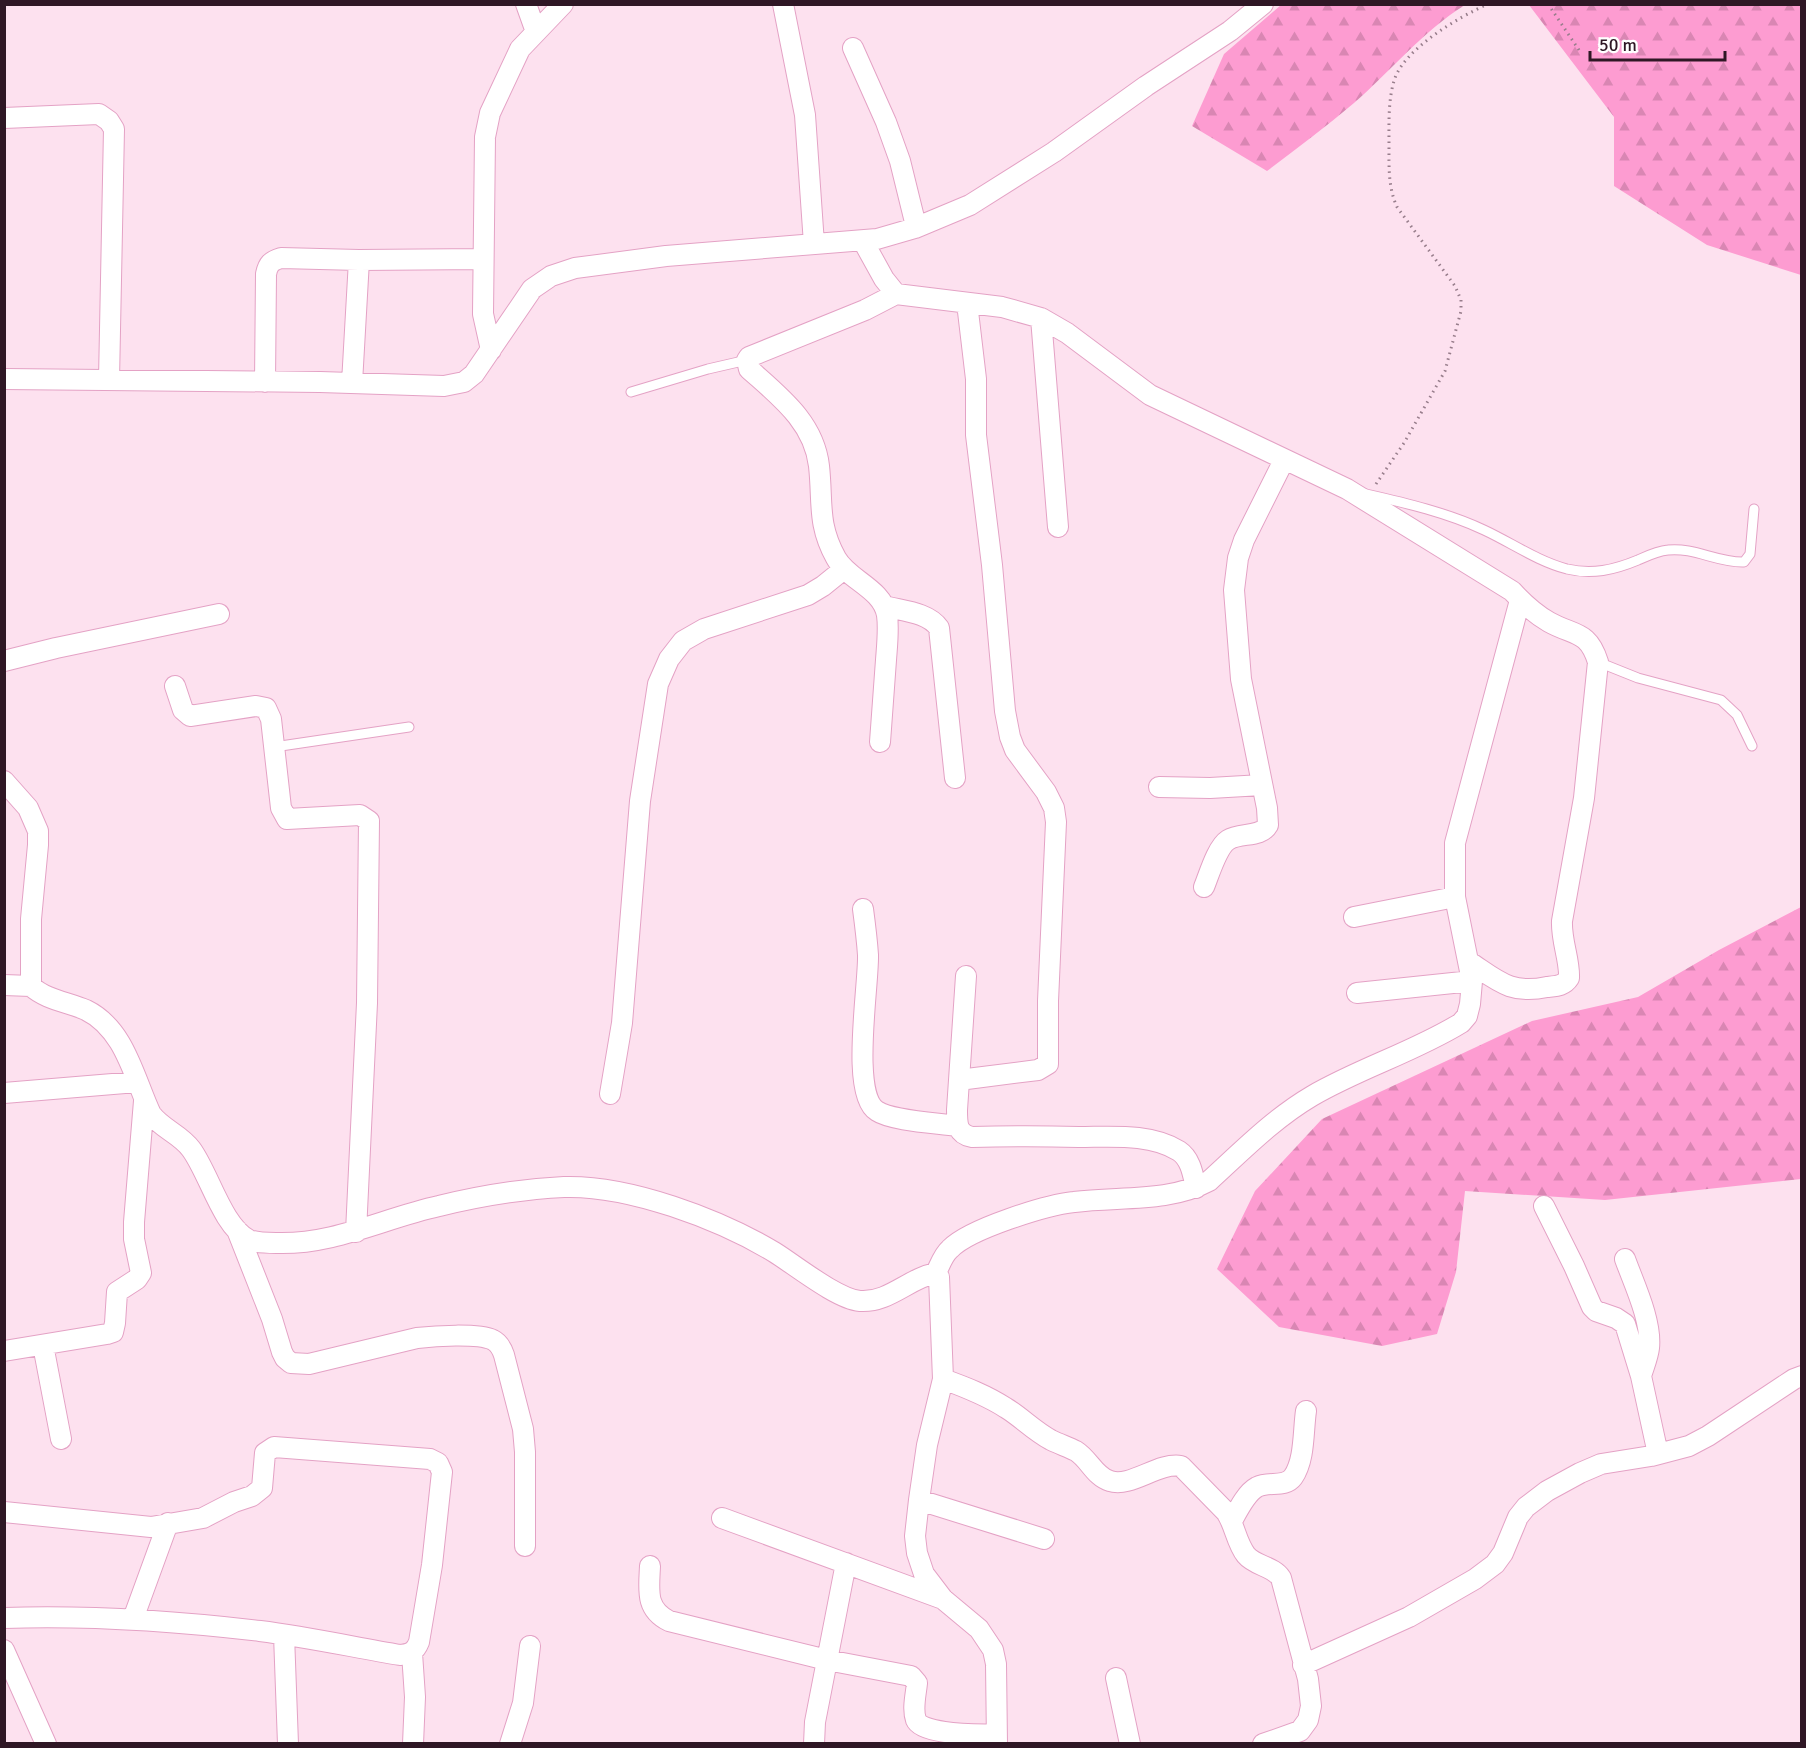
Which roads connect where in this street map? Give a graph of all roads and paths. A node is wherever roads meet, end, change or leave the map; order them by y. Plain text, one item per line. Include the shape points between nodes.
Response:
1 (526, 4) edge
2 (563, 4) edge
3 (783, 4) edge
4 (1263, 4) edge
5 (1488, 4) edge
6 (1548, 4) edge
7 (536, 32) junction
8 (854, 48) dead end
9 (1579, 50) dead end
10 (4, 118) edge
11 (916, 226) junction
12 (863, 241) junction
13 (814, 244) junction
14 (483, 259) junction
15 (359, 260) junction
16 (885, 279) junction
17 (967, 303) junction
18 (1041, 318) junction
19 (491, 350) junction
20 (747, 360) junction
21 (4, 379) edge
22 (109, 380) junction
23 (265, 382) junction
24 (352, 383) junction
25 (631, 392) dead end
26 (1284, 460) junction
27 (1347, 489) junction
28 (1369, 495) junction
29 (1754, 509) dead end
30 (1058, 526) dead end
31 (844, 568) junction
32 (1520, 600) junction
33 (885, 606) junction
34 (219, 614) dead end
35 (4, 661) edge
36 (1599, 662) junction
37 (175, 686) dead end
38 (410, 727) dead end
39 (880, 742) dead end
40 (1752, 746) dead end
41 (274, 747) junction
42 (955, 778) dead end
43 (1262, 785) junction
44 (7, 787) edge
45 (1159, 787) dead end
46 (1204, 887) dead end
47 (1455, 897) junction
48 (863, 909) dead end
49 (1354, 917) dead end
50 (1468, 961) junction
51 (966, 976) dead end
52 (1472, 981) junction
53 (4, 985) edge
54 (31, 986) junction
55 (1357, 993) dead end
56 (959, 1080) junction
57 (137, 1082) junction
58 (4, 1093) edge
59 (610, 1094) dead end
60 (144, 1101) junction
61 (957, 1126) junction
62 (1196, 1188) junction
63 (1544, 1206) dead end
64 (237, 1230) junction
65 (356, 1232) junction
66 (1625, 1259) dead end
67 (936, 1273) junction
68 (43, 1345) junction
69 (4, 1351) edge
70 (1641, 1376) junction
71 (1802, 1376) edge
72 (943, 1378) junction
73 (1306, 1412) dead end
74 (62, 1439) dead end
75 (1658, 1454) junction
76 (919, 1500) junction
77 (4, 1512) edge
78 (722, 1518) dead end
79 (1232, 1521) junction
80 (168, 1523) junction
81 (1044, 1539) dead end
82 (525, 1546) dead end
83 (846, 1563) junction
84 (650, 1566) dead end
85 (943, 1599) junction
86 (4, 1617) edge
87 (133, 1620) junction
88 (284, 1635) junction
89 (530, 1646) dead end
90 (4, 1650) edge
91 (412, 1653) junction
92 (827, 1660) junction
93 (1303, 1665) junction
94 (1116, 1678) dead end
95 (996, 1739) edge
96 (46, 1743) edge
97 (288, 1743) edge
98 (413, 1743) edge
99 (510, 1743) edge
100 (814, 1743) edge
101 (1130, 1743) edge
102 (1263, 1743) edge

1 - 7 street
2 - 7 street
3 - 13 street via 806,115
4 - 11 street via 1054,152 970,205
5 - 28 path via 1443,28 1419,48 1394,78 1391,194 1461,300 1445,371 1404,444
6 - 9 path
7 - 14 street via 520,49 490,113 485,137
8 - 11 street via 900,161
10 - 22 street via 99,114 114,129
11 - 12 street
12 - 13 street
12 - 16 street
13 - 19 street via 575,268 551,276 532,289
14 - 15 street
14 - 19 street via 483,314
15 - 23 street via 281,258 267,267
15 - 24 street
16 - 17 street
16 - 20 street via 865,310
17 - 18 street via 1002,307
17 - 56 street via 976,380 975,435 1005,711 1015,750 1054,808 1056,849 1048,1064 1038,1070
18 - 26 street via 1150,395
18 - 30 street
19 - 24 street via 464,382 444,386
20 - 25 lane
20 - 31 street via 749,369 791,406 804,423 819,464 820,512 826,537
21 - 22 street
22 - 23 street
23 - 24 street
26 - 27 street
26 - 43 street via 1244,540 1234,574 1241,680
27 - 28 lane
27 - 32 street via 1512,591
28 - 29 lane via 1448,517 1484,530 1542,560 1585,572 1619,568 1675,549 1744,562 1750,554
31 - 33 street
31 - 59 street via 808,595 704,629 683,641 669,659 658,684 640,801 622,1023
32 - 36 street via 1548,621 1588,641
32 - 47 street via 1458,825
33 - 39 street
33 - 42 street via 925,616 939,628
34 - 35 street
36 - 40 lane via 1638,678 1721,700 1737,715
36 - 50 street via 1584,798 1562,921 1569,978 1562,984 1521,990
37 - 41 street via 183,710 190,716 256,706 266,708
38 - 41 lane
41 - 65 street via 281,808 287,819 360,815 369,821 367,1003
43 - 45 street
43 - 46 street via 1268,825 1223,844
44 - 54 street via 28,808 38,831 31,919
47 - 49 street
47 - 50 street
48 - 61 street via 868,956 862,1050 869,1104 887,1116
50 - 52 street
51 - 56 street
52 - 55 street
52 - 62 street via 1467,1016 1461,1023 1312,1096 1282,1115 1209,1181
53 - 54 street
54 - 57 street via 43,996 85,1010 108,1026 124,1050
56 - 61 street
57 - 58 street
57 - 60 street
60 - 64 street via 156,1122 193,1150
60 - 68 street via 134,1222 140,1276 117,1292 112,1332
61 - 62 street via 964,1136 972,1137 1146,1139 1165,1144 1185,1157
62 - 67 street via 1071,1202 1038,1210 966,1238 950,1249
63 - 70 street via 1592,1307 1625,1324
64 - 65 street via 249,1239 288,1244
64 - 82 street via 282,1352 291,1363 309,1364 435,1336 480,1337 494,1340 500,1346 523,1429
65 - 67 street via 436,1206 505,1192 566,1187 613,1191 729,1228 840,1294 859,1301 878,1300
66 - 70 street via 1649,1340
67 - 72 street
68 - 69 street
68 - 74 street
70 - 75 street
71 - 75 street via 1708,1436
72 - 76 street
72 - 79 street via 979,1392 1050,1439 1077,1452 1108,1481 1122,1482 1181,1466
73 - 79 street via 1300,1458 1293,1477 1256,1488
75 - 93 street via 1601,1464 1547,1491 1518,1517 1495,1564 1474,1579 1409,1617
76 - 81 street
76 - 85 street via 917,1553 924,1574
77 - 80 street via 151,1527
78 - 83 street
79 - 93 street via 1245,1554 1281,1578
80 - 87 street
80 - 91 street via 203,1518 258,1492 263,1484 265,1453 274,1447 434,1460 441,1466 440,1502 419,1642
83 - 85 street
83 - 92 street
84 - 92 street via 649,1593 658,1616
85 - 95 street via 979,1629 993,1650
86 - 87 street
87 - 88 street
88 - 91 street
88 - 97 street
89 - 99 street via 523,1703
90 - 96 street
91 - 98 street
92 - 95 street via 915,1678 919,1726
92 - 100 street
93 - 102 street via 1311,1695 1308,1720 1300,1731
94 - 101 street

